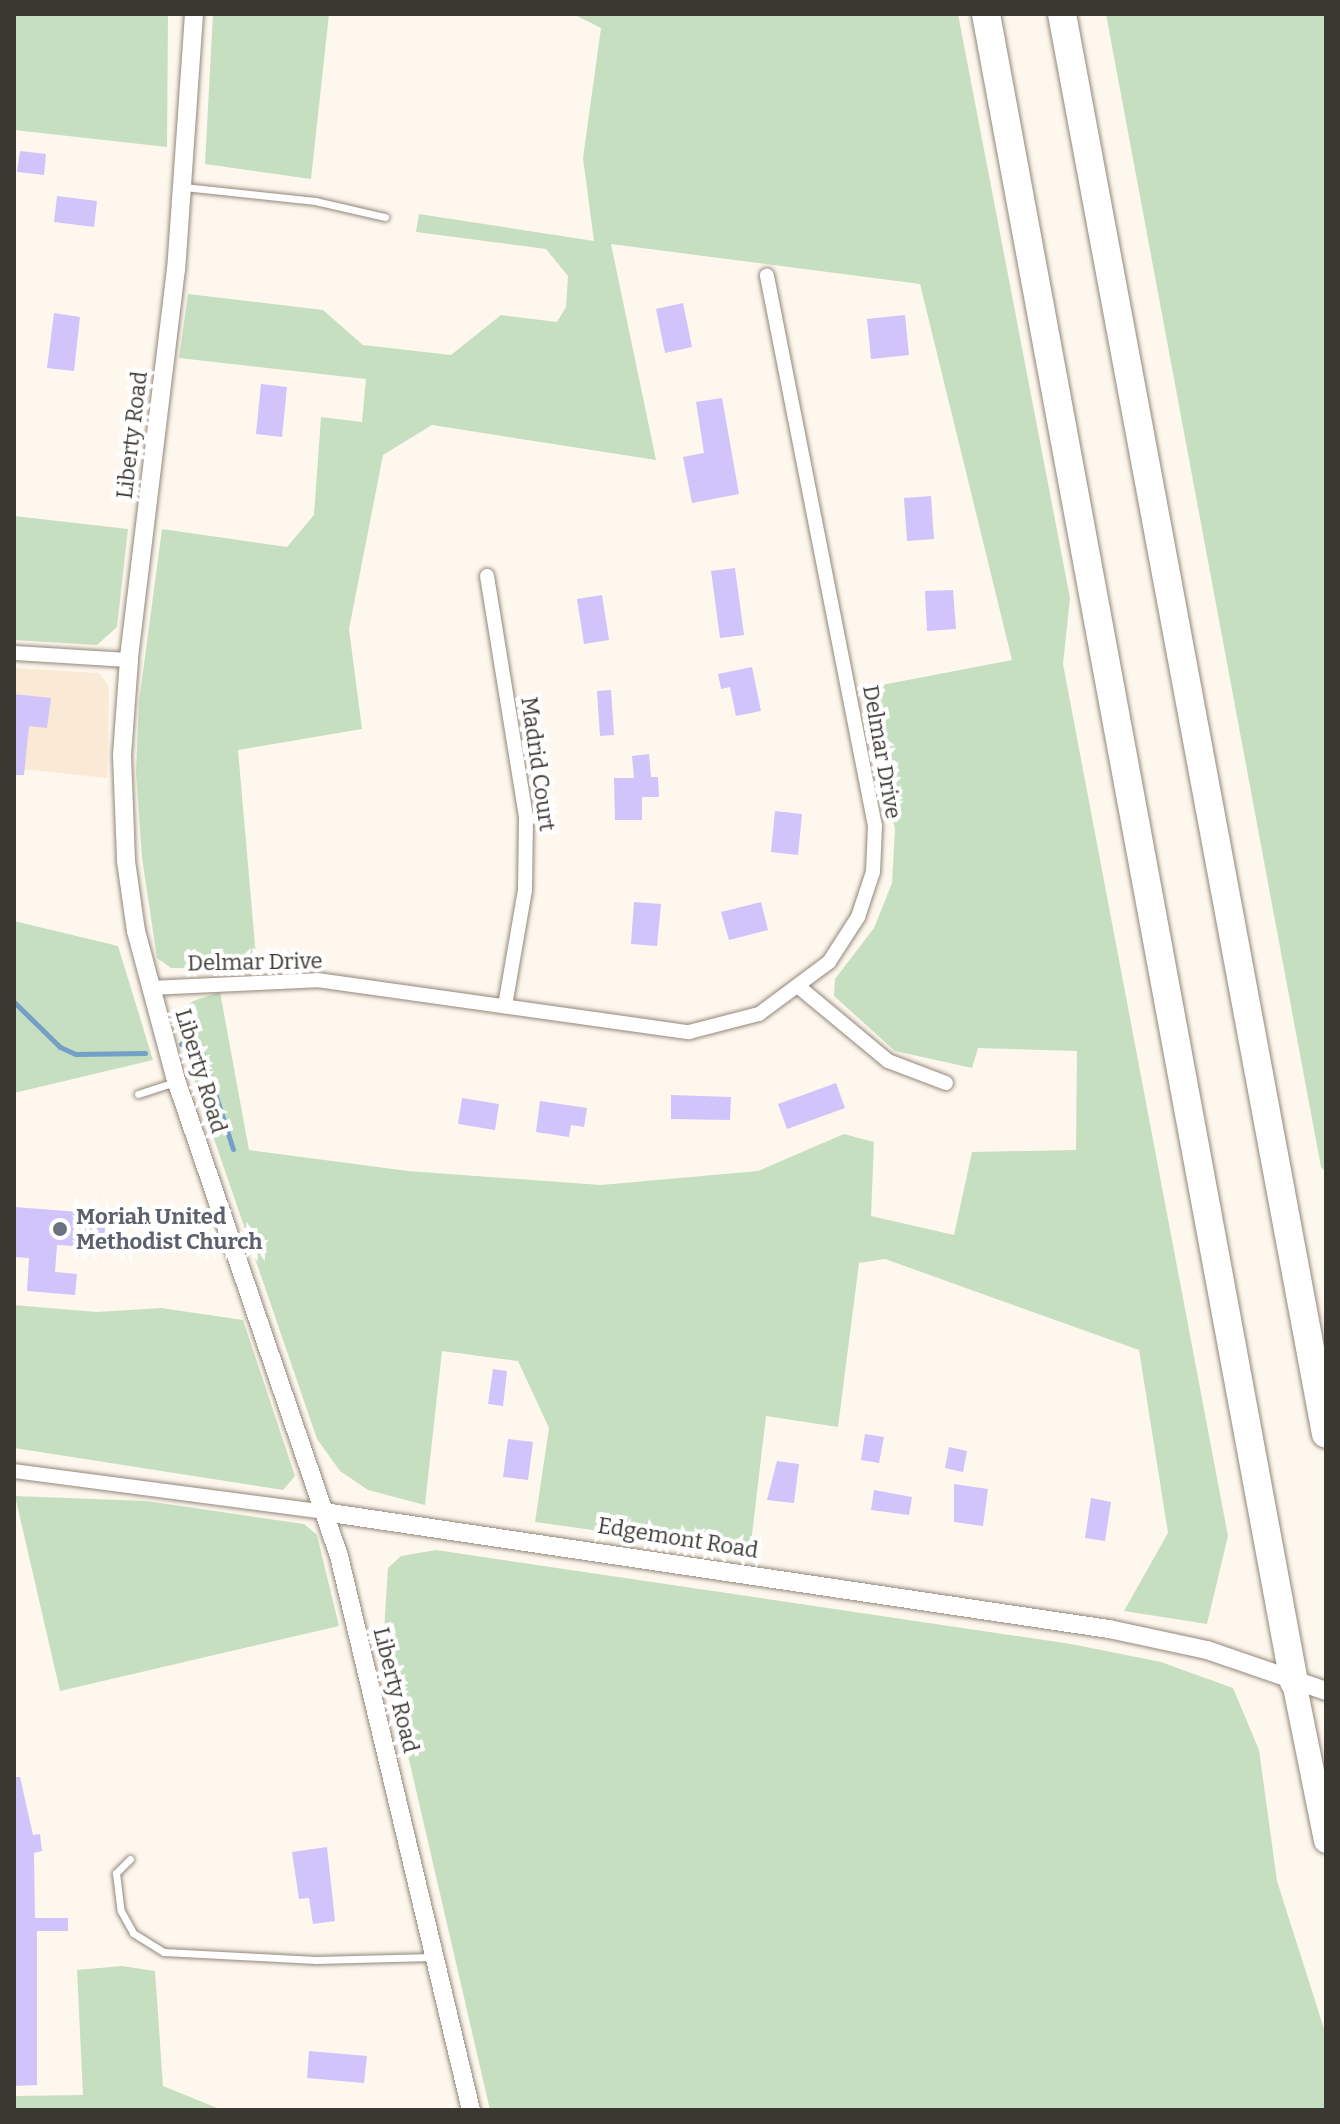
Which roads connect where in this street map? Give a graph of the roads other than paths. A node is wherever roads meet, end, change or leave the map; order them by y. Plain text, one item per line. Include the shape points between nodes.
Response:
1 (194, 14) edge
2 (986, 14) edge
3 (1062, 14) edge
4 (184, 187) junction
5 (385, 217) dead end
6 (767, 276) dead end
7 (487, 576) dead end
8 (14, 653) edge
9 (129, 660) junction
10 (799, 987) junction
11 (150, 988) junction
12 (505, 1006) junction
13 (176, 1081) junction
14 (946, 1083) dead end
15 (138, 1094) dead end
16 (1326, 1434) edge
17 (14, 1471) edge
18 (324, 1512) junction
19 (1294, 1682) junction
20 (1326, 1691) edge
21 (1326, 1841) edge
22 (130, 1859) dead end
23 (435, 1957) junction
24 (471, 2110) edge

1 - 4 street, Liberty Road
2 - 19 highway
3 - 16 highway
4 - 5 lane via 315,201
4 - 9 street, Liberty Road
6 - 10 street, Delmar Drive via 875,826 873,872 858,917 829,962
7 - 12 street, Madrid Court via 526,830 525,890
8 - 9 street
9 - 11 street, Liberty Road via 122,755 124,826 136,931
10 - 12 street, Delmar Drive via 759,1014 689,1032
10 - 14 street via 888,1061
11 - 12 street, Delmar Drive via 317,980
11 - 13 street, Liberty Road
13 - 15 lane
13 - 18 street, Liberty Road
17 - 18 street, Edgemont Road
18 - 19 street, Edgemont Road via 1109,1629 1207,1650
18 - 23 street, Liberty Road
19 - 20 street, Edgemont Road
19 - 21 highway
22 - 23 lane via 116,1873 121,1911 133,1933 164,1952 316,1960
23 - 24 street, Liberty Road

